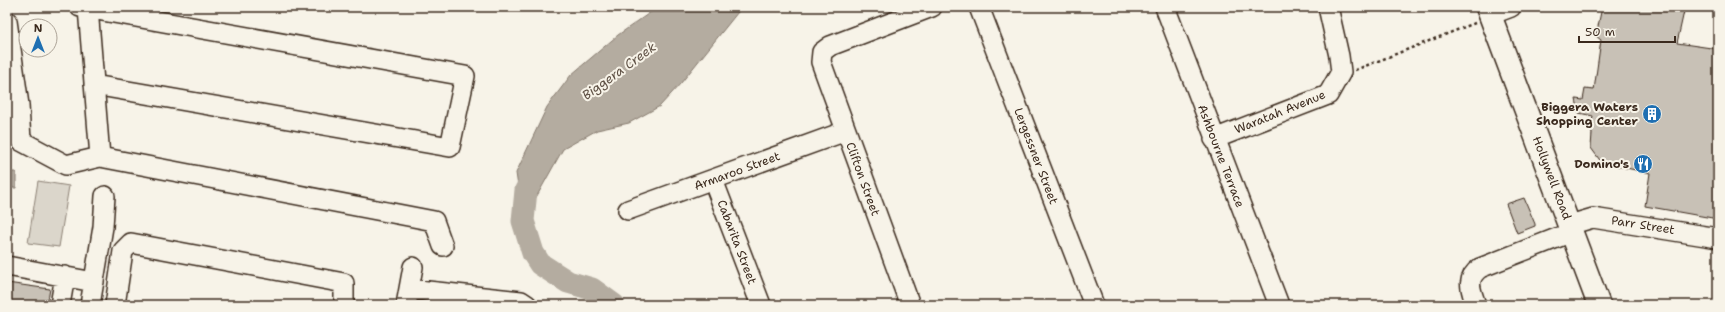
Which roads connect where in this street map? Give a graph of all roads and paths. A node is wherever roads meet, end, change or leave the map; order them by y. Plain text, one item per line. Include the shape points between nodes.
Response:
1 (932, 7) edge
2 (979, 7) edge
3 (1165, 7) edge
4 (1328, 7) edge
5 (1511, 7) edge
6 (84, 8) edge
7 (1488, 11) edge
8 (7, 21) edge
9 (1358, 69) dead end
10 (94, 85) junction
11 (846, 131) junction
12 (1214, 139) junction
13 (100, 157) junction
14 (713, 180) junction
15 (105, 196) dead end
16 (628, 210) dead end
17 (1570, 228) junction
18 (1718, 238) edge
19 (443, 246) dead end
20 (7, 266) edge
21 (413, 267) dead end
22 (65, 276) junction
23 (94, 282) junction
24 (408, 297) edge
25 (60, 305) edge
26 (90, 305) edge
27 (115, 305) edge
28 (344, 305) edge
29 (527, 305) edge
30 (761, 305) edge
31 (910, 305) edge
32 (1094, 305) edge
33 (1279, 305) edge
34 (1476, 305) edge
35 (1599, 305) edge

1 - 11 street, Clifton Street via 830,46 822,52 821,62
2 - 32 street, Lergessner Street
3 - 12 street, Ashbourne Terrace
4 - 12 street, Waratah Avenue via 1341,72 1328,95
5 - 7 street
6 - 10 street
6 - 10 street via 465,76 450,147
7 - 9 path via 1468,27
7 - 17 main road, Hollywell Road
8 - 13 street via 19,105 21,141 66,166
10 - 13 street
11 - 14 street, Armaroo Street
11 - 31 street, Clifton Street
12 - 33 street, Ashbourne Terrace
13 - 19 street via 434,220
14 - 16 street, Armaroo Street
14 - 30 street, Cabarita Street
15 - 23 street
17 - 18 street, Parr Street via 1593,218
17 - 34 street, Parr Street via 1480,268 1469,286
17 - 35 main road, Hollywell Road
20 - 22 street
21 - 24 street
22 - 23 street
22 - 25 street
23 - 26 street
24 - 29 street via 521,301
27 - 28 street via 123,251 131,243 344,283

